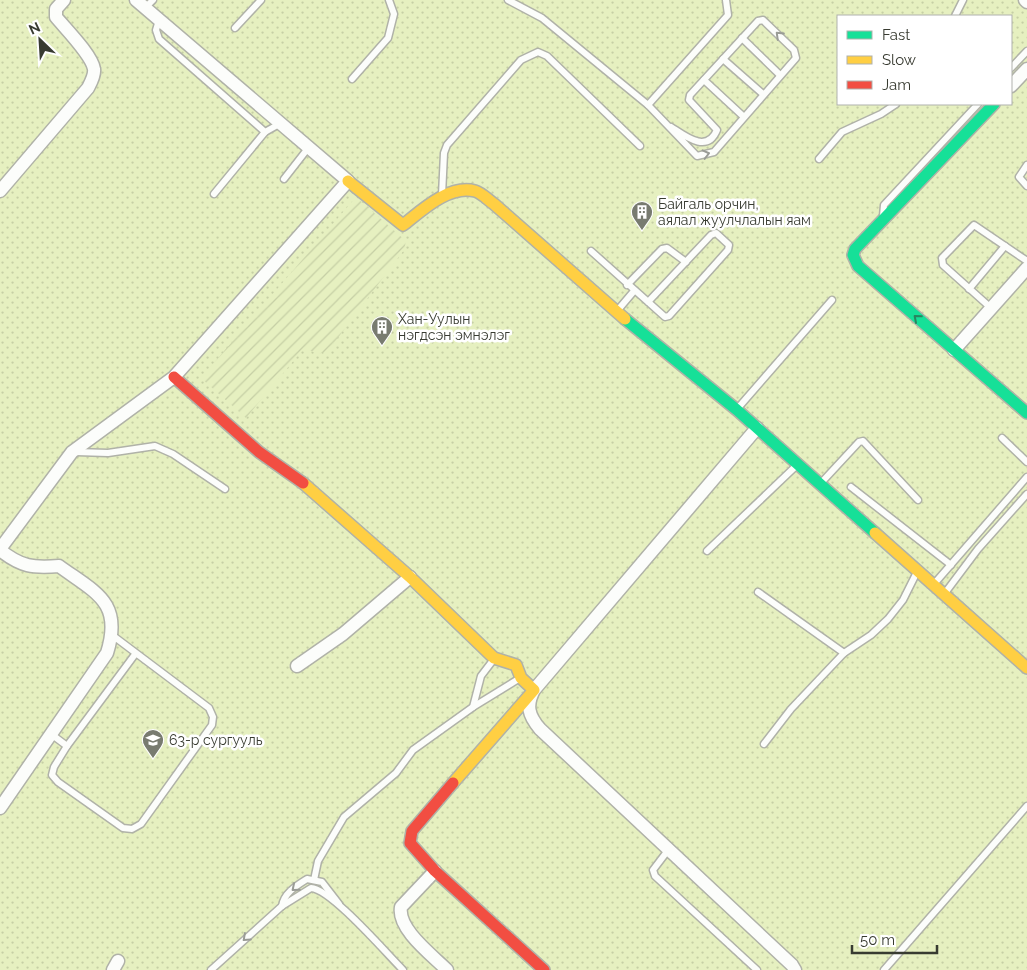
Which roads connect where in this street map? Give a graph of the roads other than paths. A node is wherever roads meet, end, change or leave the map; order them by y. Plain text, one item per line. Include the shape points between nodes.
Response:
1 (64, 0) edge
2 (261, 0) edge
3 (389, 0) edge
4 (726, 0) edge
5 (963, 0) edge
6 (511, 1) edge
7 (145, 3) edge
8 (956, 15) edge
9 (159, 20) junction
10 (235, 28) dead end
11 (742, 38) junction
12 (1027, 51) edge
13 (723, 59) junction
14 (1012, 67) edge
15 (1027, 69) edge
16 (780, 75) junction
17 (352, 79) dead end
18 (704, 80) junction
19 (1012, 85) edge
20 (763, 94) junction
21 (648, 105) junction
22 (894, 105) edge
23 (977, 105) edge
24 (993, 105) edge
25 (744, 117) junction
26 (281, 123) junction
27 (670, 127) junction
28 (265, 132) junction
29 (640, 146) dead end
30 (309, 147) junction
31 (819, 159) dead end
32 (1027, 165) edge
33 (284, 179) dead end
34 (348, 181) junction
35 (1027, 186) edge
36 (0, 190) edge
37 (214, 194) dead end
38 (442, 197) junction
39 (883, 222) junction
40 (1005, 246) junction
41 (591, 251) dead end
42 (1027, 261) edge
43 (686, 262) junction
44 (1027, 268) edge
45 (627, 285) junction
46 (970, 289) junction
47 (634, 291) junction
48 (832, 300) dead end
49 (648, 302) junction
50 (991, 308) junction
51 (616, 312) junction
52 (954, 350) junction
53 (174, 378) junction
54 (737, 410) junction
55 (1027, 413) edge
56 (757, 428) junction
57 (1002, 438) dead end
58 (72, 452) junction
59 (1027, 462) edge
60 (798, 464) junction
61 (1027, 477) edge
62 (820, 484) junction
63 (851, 487) dead end
64 (225, 489) dead end
65 (1027, 494) edge
66 (918, 500) dead end
67 (0, 550) edge
68 (707, 551) dead end
69 (951, 565) junction
70 (918, 571) junction
71 (410, 577) junction
72 (934, 584) junction
73 (758, 592) dead end
74 (944, 594) junction
75 (112, 635) junction
76 (844, 652) junction
77 (136, 653) junction
78 (494, 658) junction
79 (296, 666) dead end
80 (1027, 668) edge
81 (521, 678) junction
82 (534, 690) junction
83 (473, 707) junction
84 (51, 734) junction
85 (764, 744) dead end
86 (67, 746) junction
87 (1027, 806) edge
88 (0, 808) edge
89 (669, 849) junction
90 (435, 871) junction
91 (314, 880) junction
92 (340, 905) junction
93 (282, 906) junction
94 (211, 970) edge
95 (403, 970) edge
96 (446, 970) edge
97 (544, 970) edge
98 (757, 970) edge
99 (795, 970) edge
100 (884, 970) edge

1 - 36 street via 56,9 56,17 94,68 93,77 88,88
2 - 10 lane
3 - 17 lane via 394,14 388,38
4 - 21 lane via 728,15
5 - 8 lane
6 - 21 lane via 542,18
7 - 9 street
9 - 26 street
9 - 28 lane via 156,30 159,39
11 - 13 lane
11 - 16 lane
16 -> 11 lane via 796,58 794,50 763,20 758,20
12 - 14 lane
13 - 18 lane
13 - 20 lane
15 - 19 street
16 - 20 lane
18 - 25 lane
18 - 27 lane via 689,100 717,130 715,135 707,141 694,142
20 - 25 lane
21 - 27 lane
22 - 31 lane via 842,132
23 - 39 lane via 884,205
24 - 39 street
27 -> 25 lane via 697,156 702,156 714,152
26 - 28 lane
26 - 30 street
28 - 37 lane
29 - 38 lane via 547,56 538,52 521,60 447,145
30 - 33 lane
30 - 34 street
32 - 35 lane via 1019,177
34 - 38 street via 403,225
34 - 53 street
38 - 51 street via 474,191 494,204
52 -> 39 street via 854,260 855,248
40 - 42 lane
40 - 46 lane
40 - 46 lane via 974,225 942,258 943,265
41 - 45 lane
43 - 45 lane via 667,248 662,249
43 - 49 lane
43 - 49 lane via 712,235 716,234 729,245 669,316 665,317
44 - 50 street
45 - 47 lane
46 - 50 lane
47 - 49 lane
47 - 51 lane
48 - 54 lane
50 - 52 street
51 - 54 street
52 - 55 street
53 - 58 street
53 - 71 street via 259,452 298,479
54 - 56 street
56 - 60 street
56 - 82 street
57 - 59 lane
58 - 64 lane via 108,453 155,446 173,454
58 - 67 street
60 - 62 street
60 - 68 lane
61 - 69 lane
62 - 66 lane via 863,441
62 - 70 street
63 - 69 lane
65 - 74 lane via 978,549
67 - 75 street via 26,566 59,566 94,592 108,606
69 - 72 lane
70 - 72 street
70 - 76 lane via 903,600 888,619 871,636
71 - 78 street
71 - 79 street via 343,634
72 - 74 street
73 - 76 lane
74 - 80 street
75 - 77 lane
75 - 84 street via 107,653
76 - 85 lane via 791,709
77 - 86 lane
77 - 86 lane via 209,708 213,717 212,725 140,824 132,829 123,828 58,782 52,775
78 - 81 street via 516,665
78 - 83 lane via 481,676
81 - 82 street
81 - 83 lane
82 - 89 street via 528,702 532,720
82 - 90 street via 412,831 410,843
83 - 91 lane via 413,750 396,773 344,817 318,861
84 - 86 lane
84 - 88 street
87 - 100 lane
89 - 98 lane via 653,870 655,876
89 - 99 street
90 - 96 street via 401,907 399,914 404,926
90 - 97 street
91 - 92 lane via 322,882
91 -> 93 lane via 307,879 295,887 283,899
92 - 93 lane via 322,891 311,888
92 - 95 lane
93 -> 94 lane

